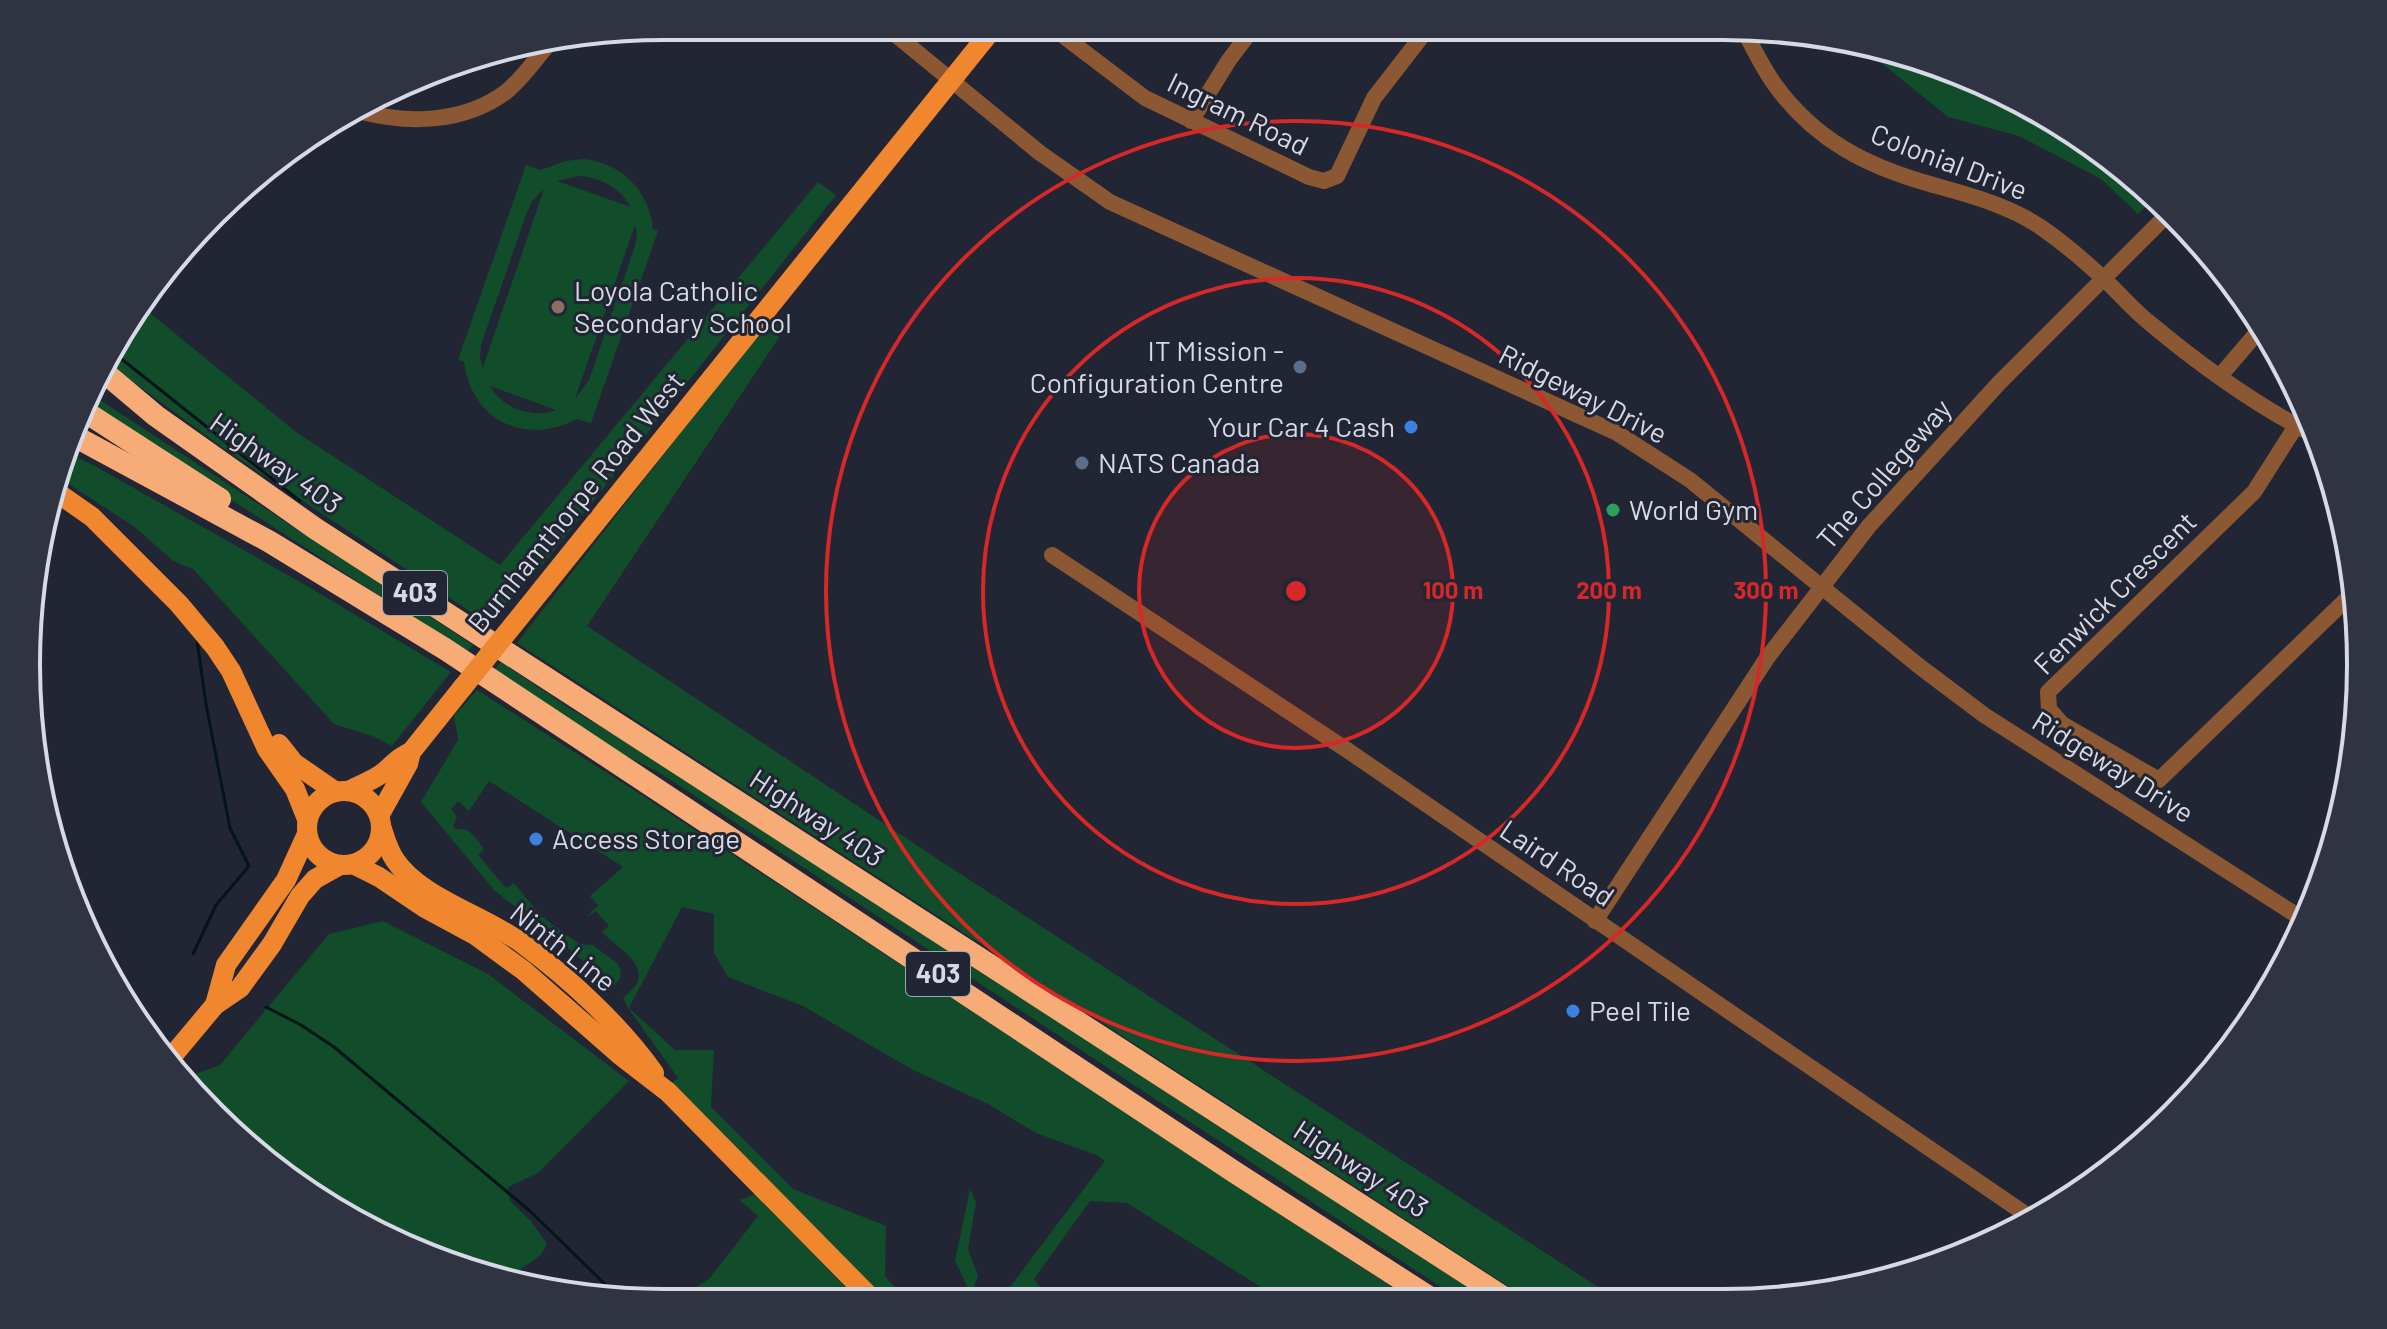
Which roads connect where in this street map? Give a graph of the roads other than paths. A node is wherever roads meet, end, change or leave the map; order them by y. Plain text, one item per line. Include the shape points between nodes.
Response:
1 (902, 40) edge
2 (984, 40) edge
3 (1069, 40) edge
4 (1244, 40) edge
5 (1419, 40) edge
6 (1750, 41) edge
7 (542, 52) edge
8 (951, 82) junction
9 (370, 114) edge
10 (1191, 121) junction
11 (2161, 221) edge
12 (2104, 279) junction
13 (2254, 337) edge
14 (2220, 376) junction
15 (110, 377) edge
16 (103, 391) edge
17 (92, 416) edge
18 (156, 416) junction
19 (2296, 426) junction
20 (2300, 428) edge
21 (82, 440) edge
22 (63, 497) edge
23 (270, 542) junction
24 (1052, 555) dead end
25 (1822, 587) junction
26 (2344, 602) edge
27 (256, 722) junction
28 (411, 752) junction
29 (342, 791) junction
30 (380, 821) junction
31 (307, 826) junction
32 (346, 865) junction
33 (2294, 914) edge
34 (1595, 921) junction
35 (215, 1005) junction
36 (175, 1052) edge
37 (668, 1092) junction
38 (2022, 1212) edge
39 (862, 1289) edge
40 (1416, 1289) edge
41 (1491, 1289) edge

1 - 8 street, Ridgeway Drive
2 - 8 main road, Burnhamthorpe Road West
3 - 10 street, Ingram Road via 1145,98
4 - 10 street
5 - 10 street, Ingram Road via 1374,98 1337,176 1324,181
6 - 12 street, Colonial Drive via 1776,86 1831,141 1879,167 2021,215
7 - 9 street via 522,77 488,103 422,121
8 - 25 street, Ridgeway Drive via 1110,202 1617,433 1690,480
8 - 28 main road, Burnhamthorpe Road West, bridge
11 - 12 street, The Collegeway
12 - 14 street, Colonial Drive via 2149,323
12 - 25 street, The Collegeway via 1925,462
13 - 14 street
14 - 19 street, Colonial Drive
15 - 18 highway, Highway 403 / 403
16 - 18 highway
17 - 23 highway via 260,525
18 - 41 highway, Highway 403 / 403 via 316,529
19 - 20 street, Colonial Drive
19 - 26 street, Fenwick Crescent via 2254,492 2048,692 2049,709 2062,724 2159,780
21 - 23 highway, 403
22 - 27 main road via 92,517 179,604 231,671
23 - 40 highway, 403 via 445,649
24 - 34 street, Laird Road
25 - 33 street, Ridgeway Drive via 1984,715
25 - 34 street, The Collegeway via 1767,658
27 - 29 main road via 294,763
27 - 31 main road via 267,749 295,789
28 - 29 main road, Burnhamthorpe Road West via 378,777
28 - 30 main road, Burnhamthorpe Road West
29 - 30 main road via 367,799
29 - 31 main road via 318,801
30 - 32 main road via 374,850
30 - 37 main road, Ninth Line via 390,852 405,874 522,943 632,1042
31 - 32 main road via 318,855
31 - 35 main road via 286,880 226,965
32 - 35 main road via 315,879 247,980
32 - 37 main road, Ninth Line via 379,877 490,944
34 - 38 street, Laird Road
35 - 36 main road
37 - 39 main road, Ninth Line

